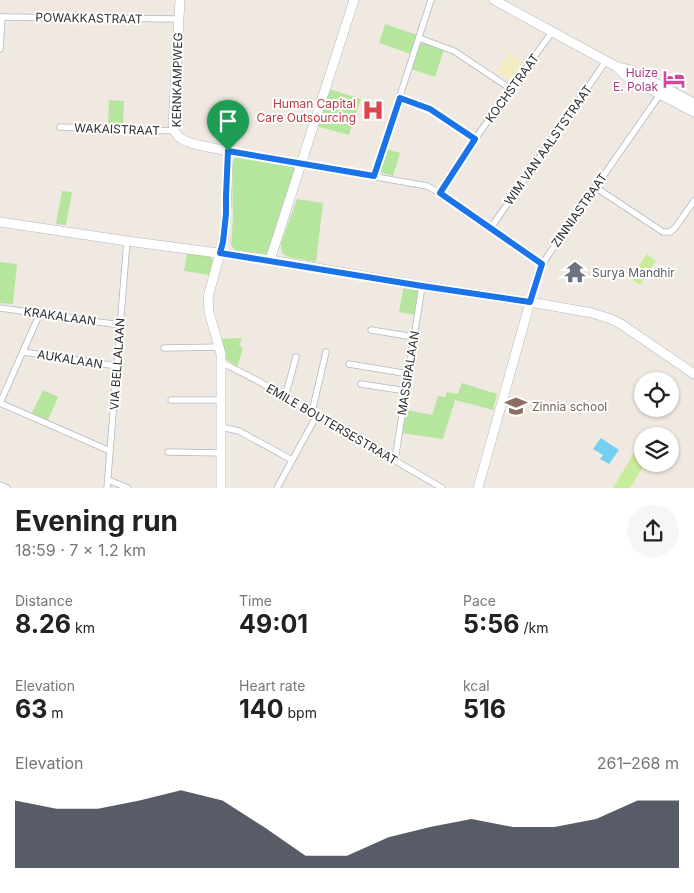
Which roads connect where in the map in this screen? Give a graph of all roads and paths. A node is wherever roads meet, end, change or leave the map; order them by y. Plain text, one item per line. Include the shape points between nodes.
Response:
1 (180, 0) edge
2 (354, 0) edge
3 (431, 0) edge
4 (496, 1) edge
5 (1, 17) edge
6 (178, 19) junction
7 (552, 32) junction
8 (419, 38) junction
9 (0, 49) edge
10 (606, 61) junction
11 (511, 89) junction
12 (663, 91) junction
13 (400, 98) junction
14 (694, 103) edge
15 (694, 112) edge
16 (60, 128) dead end
17 (175, 131) junction
18 (475, 139) junction
19 (228, 151) junction
20 (301, 164) junction
21 (374, 176) junction
22 (595, 187) junction
23 (440, 193) junction
24 (694, 201) edge
25 (0, 222) edge
26 (490, 229) junction
27 (127, 241) junction
28 (220, 253) junction
29 (270, 260) junction
30 (542, 264) junction
31 (422, 286) junction
32 (530, 302) junction
33 (0, 308) edge
34 (40, 314) junction
35 (120, 325) junction
36 (371, 330) dead end
37 (414, 337) junction
38 (220, 347) junction
39 (164, 348) dead end
40 (22, 352) junction
41 (326, 352) dead end
42 (296, 357) dead end
43 (221, 362) junction
44 (348, 364) dead end
45 (117, 366) junction
46 (409, 374) junction
47 (694, 374) edge
48 (361, 384) dead end
49 (406, 391) junction
50 (285, 397) junction
51 (171, 400) dead end
52 (221, 400) junction
53 (0, 403) edge
54 (314, 414) junction
55 (221, 427) junction
56 (110, 451) junction
57 (168, 452) dead end
58 (221, 454) junction
59 (292, 460) junction
60 (395, 460) junction
61 (108, 480) junction
62 (0, 485) edge
63 (7, 488) edge
64 (107, 488) edge
65 (128, 488) edge
66 (220, 488) edge
67 (277, 488) edge
68 (442, 488) edge
69 (478, 488) edge

1 - 6 street, KERNKAMPWEG
2 - 20 street
3 - 8 street
4 - 7 street
5 - 6 street, POWAKKASTRAAT
5 - 9 street
6 - 17 street, KERNKAMPWEG
7 - 10 street
7 - 11 street, KOCHSTRAAT
8 - 11 street via 454,51
8 - 13 street
10 - 12 street via 627,76
10 - 26 street, WIM VAN AALSTSTRAAT
11 - 18 street, KOCHSTRAAT
12 - 14 street
12 - 15 street
12 - 22 street, ZINNIASTRAAT
13 - 18 street via 430,109
13 - 21 street
16 - 17 street, WAKAISTRAAT
17 - 19 street, KERNKAMPWEG via 187,142
18 - 23 street, KOCHSTRAAT
19 - 20 street
19 - 28 street via 226,214
20 - 21 street
20 - 29 street
21 - 23 street via 427,186
22 - 24 street via 663,232 675,228
22 - 30 street, ZINNIASTRAAT
23 - 26 street
25 - 27 street
26 - 30 street
27 - 28 street
27 - 35 street, VIA BELLALAAN
28 - 29 street
28 - 38 street via 208,296 209,312
29 - 31 street
30 - 32 street, ZINNIASTRAAT
31 - 32 street
31 - 37 street, MASSIPALAAN
32 - 47 street via 611,319
32 - 69 street, ZINNIASTRAAT
33 - 34 street, KRAKALAAN
34 - 35 street, KRAKALAAN
34 - 40 street
35 - 45 street, VIA BELLALAAN
36 - 37 street
37 - 46 street, MASSIPALAAN
38 - 39 street
38 - 43 street
40 - 45 street, AUKALAAN
40 - 53 street
41 - 54 street
42 - 50 street
43 - 50 street, EMILE BOUTERSESTRAAT
43 - 52 street
44 - 46 street
45 - 56 street, VIA BELLALAAN
46 - 49 street, MASSIPALAAN
48 - 49 street
49 - 60 street, MASSIPALAAN
50 - 54 street, EMILE BOUTERSESTRAAT
51 - 52 street
52 - 55 street
53 - 56 street
54 - 59 street
54 - 60 street, EMILE BOUTERSESTRAAT
55 - 58 street
55 - 59 street via 239,431
56 - 61 street, VIA BELLALAAN
57 - 58 street
58 - 66 street
59 - 67 street
60 - 68 street, EMILE BOUTERSESTRAAT
61 - 64 street, VIA BELLALAAN
61 - 65 street
62 - 63 street

